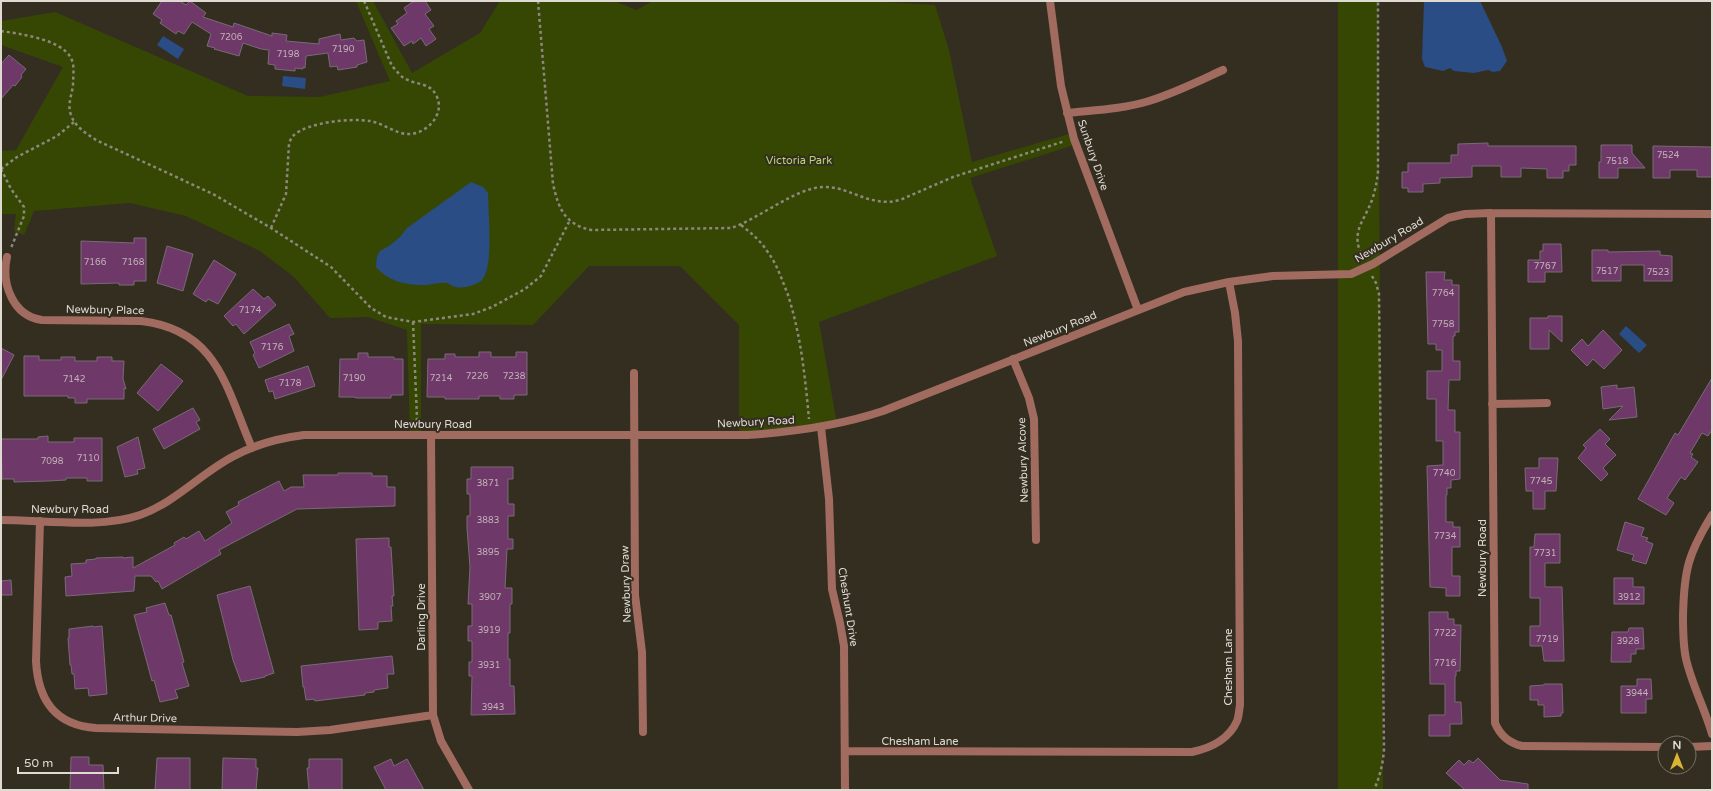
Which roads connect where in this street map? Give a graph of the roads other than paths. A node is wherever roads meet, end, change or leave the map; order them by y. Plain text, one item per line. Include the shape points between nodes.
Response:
1 (1050, 1) edge
2 (1223, 70) dead end
3 (1068, 113) junction
4 (1491, 213) junction
5 (1712, 214) edge
6 (7, 257) road end
7 (1229, 282) junction
8 (1138, 310) junction
9 (1013, 360) junction
10 (634, 373) dead end
11 (1547, 403) dead end
12 (1492, 404) junction
13 (821, 428) junction
14 (431, 435) junction
15 (635, 435) junction
16 (252, 448) junction
17 (1712, 515) edge
18 (1, 520) edge
19 (40, 521) junction
20 (1036, 540) dead end
21 (433, 715) junction
22 (643, 732) dead end
23 (1712, 734) edge
24 (1712, 746) edge
25 (1657, 747) edge
26 (1697, 747) edge
27 (846, 751) junction
28 (469, 790) edge
29 (845, 790) edge

1 - 3 street, Sunbury Drive via 1061,86
2 - 3 street via 1148,102
3 - 8 street, Sunbury Drive via 1074,139
4 - 5 street, Newbury Road
4 - 7 street, Newbury Road via 1465,214 1448,218 1351,274 1273,276
4 - 12 street, Newbury Road
6 - 16 street, Newbury Place via 5,276 9,292 20,310 30,317 42,320 141,321 173,328 188,336 205,351 220,371
7 - 8 street, Newbury Road via 1184,292
7 - 27 street, Chesham Lane via 1238,341 1240,706 1237,721 1229,734 1205,750 1192,752
8 - 9 street, Newbury Road
9 - 13 street, Newbury Road via 858,420
9 - 20 street, Newbury Alcove via 1029,398 1034,419
10 - 15 street, Newbury Draw
11 - 12 street
12 - 25 street, Newbury Road via 1494,716 1498,730 1510,742 1522,746
13 - 15 street, Newbury Road via 747,435
13 - 27 street, Cheshunt Drive via 829,499 832,589 844,646
14 - 15 street, Newbury Road
14 - 16 street, Newbury Road via 304,435
14 - 21 street, Darling Drive
15 - 22 street, Newbury Draw via 635,595 642,652
16 - 19 street, Newbury Road via 222,463 161,506 139,515 100,522
17 - 23 street via 1694,546 1686,569 1683,633 1688,666
18 - 19 street, Newbury Road
19 - 21 street, Arthur Drive via 37,676 41,690 52,709 69,722 96,728 297,732 330,730
21 - 28 street, Darling Drive via 436,730 444,747
24 - 26 street
27 - 29 street, Cheshunt Drive

